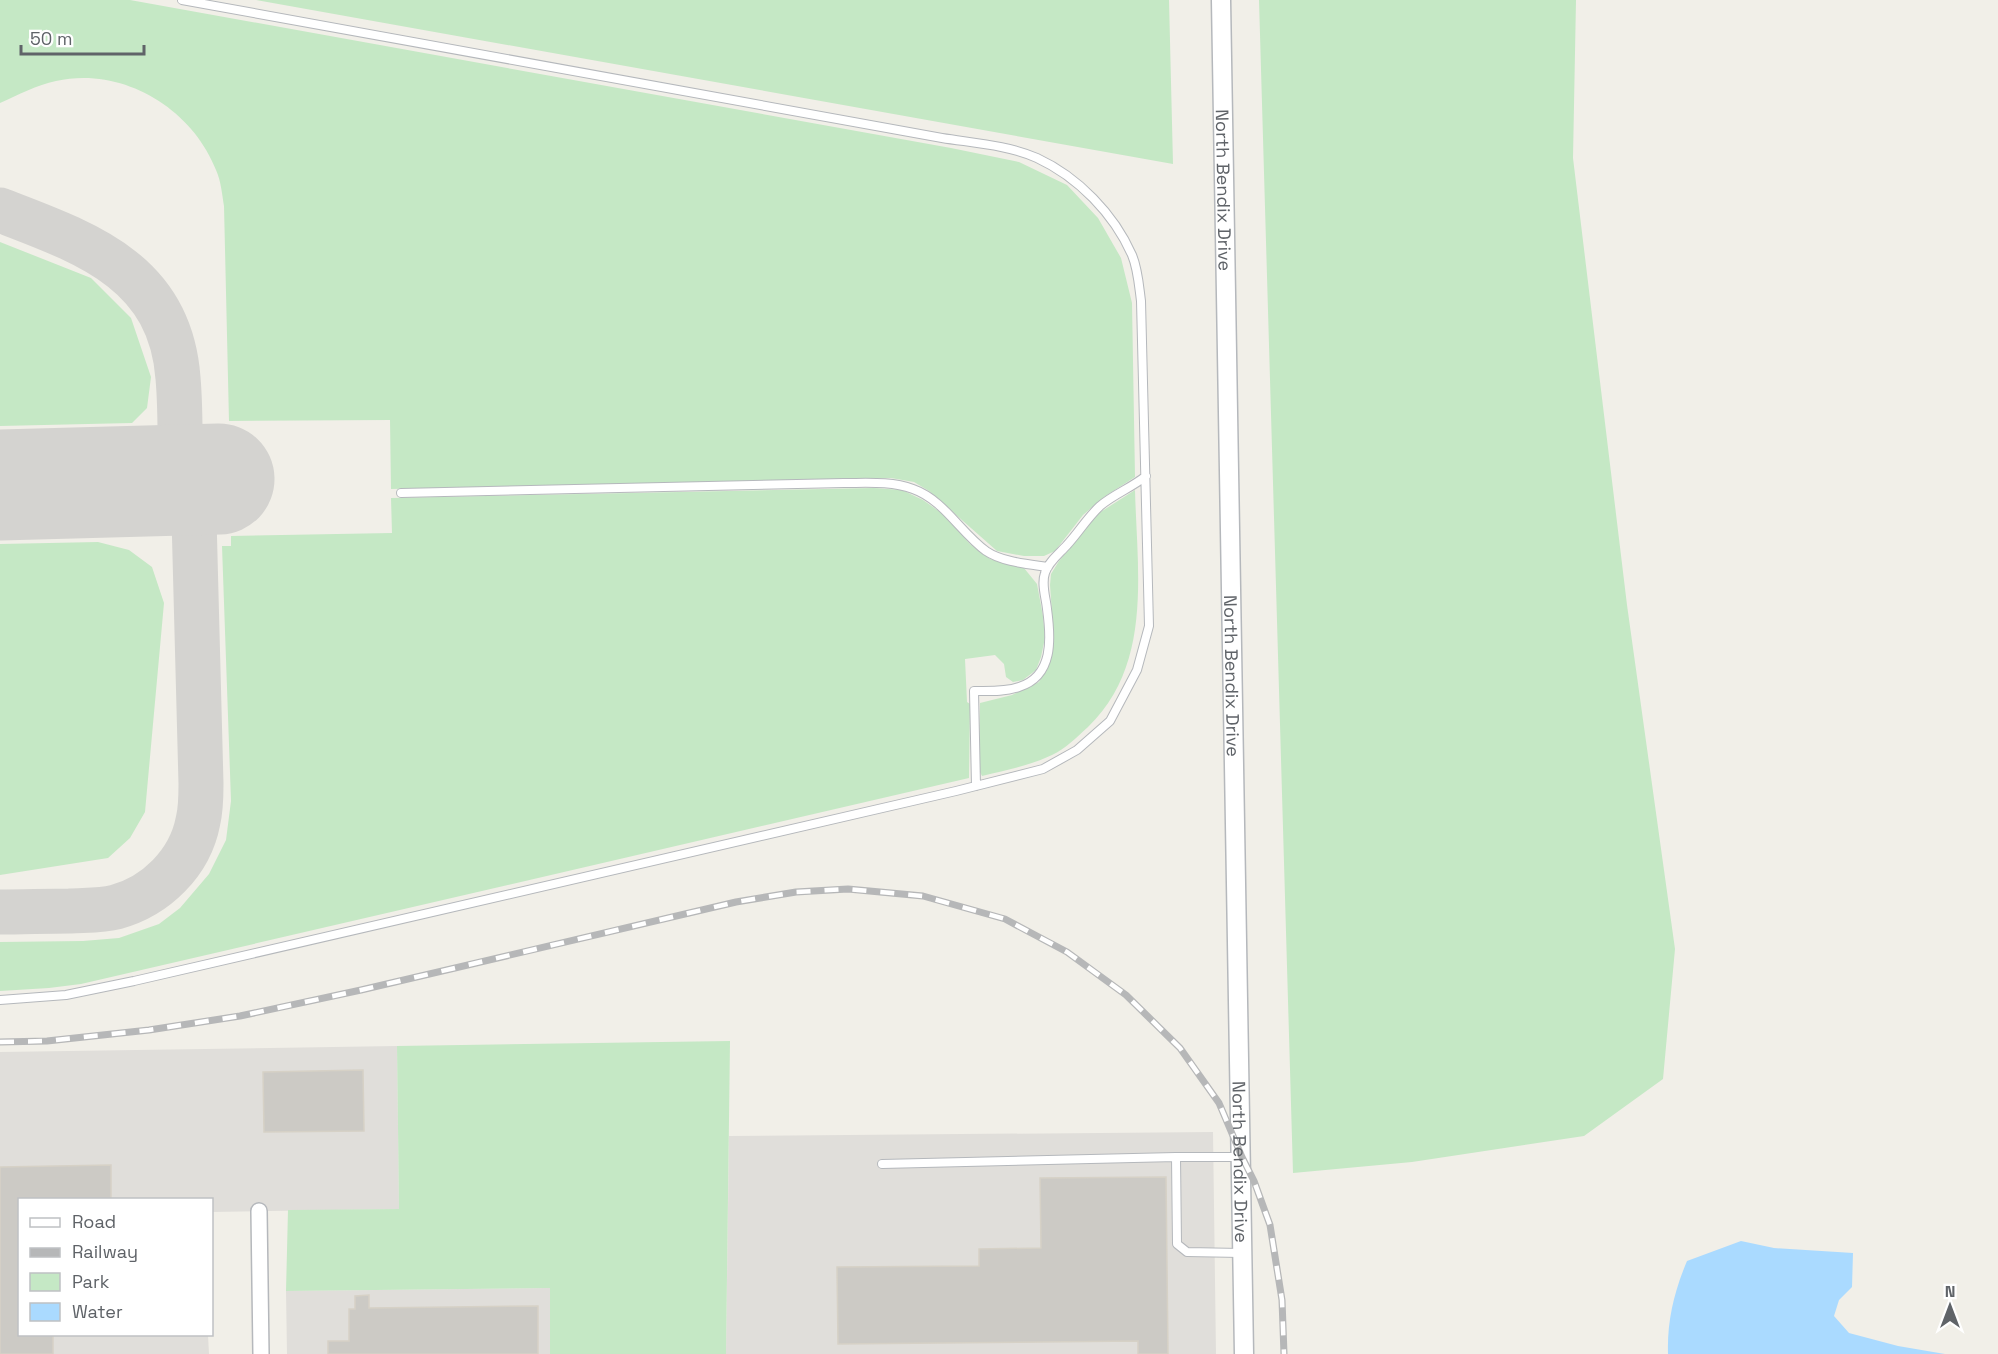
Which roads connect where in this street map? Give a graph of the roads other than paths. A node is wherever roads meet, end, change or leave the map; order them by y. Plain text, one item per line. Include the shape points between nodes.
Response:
1 (182, 0) edge
2 (1221, 0) edge
3 (1146, 476) junction
4 (401, 493) dead end
5 (1048, 567) junction
6 (976, 786) junction
7 (0, 1000) edge
8 (1176, 1157) junction
9 (1242, 1157) junction
10 (882, 1164) dead end
11 (259, 1211) dead end
12 (1242, 1253) junction
13 (261, 1354) edge
14 (1244, 1354) edge

1 - 3 lane via 1003,148 1036,158 1073,180 1107,212 1132,256 1141,301
2 - 9 street, North Bendix Drive
3 - 5 lane via 1100,506
3 - 6 lane via 1149,626 1137,670 1110,721 1077,750 1043,769
4 - 5 lane via 899,485 928,496 988,552
5 - 6 lane via 1043,582 1050,640 1044,668 1018,687 974,691
6 - 7 lane via 134,981 66,995
8 - 9 lane
8 - 10 lane
8 - 12 lane via 1177,1244 1187,1252
9 - 12 street, North Bendix Drive
11 - 13 street
12 - 14 street, North Bendix Drive

